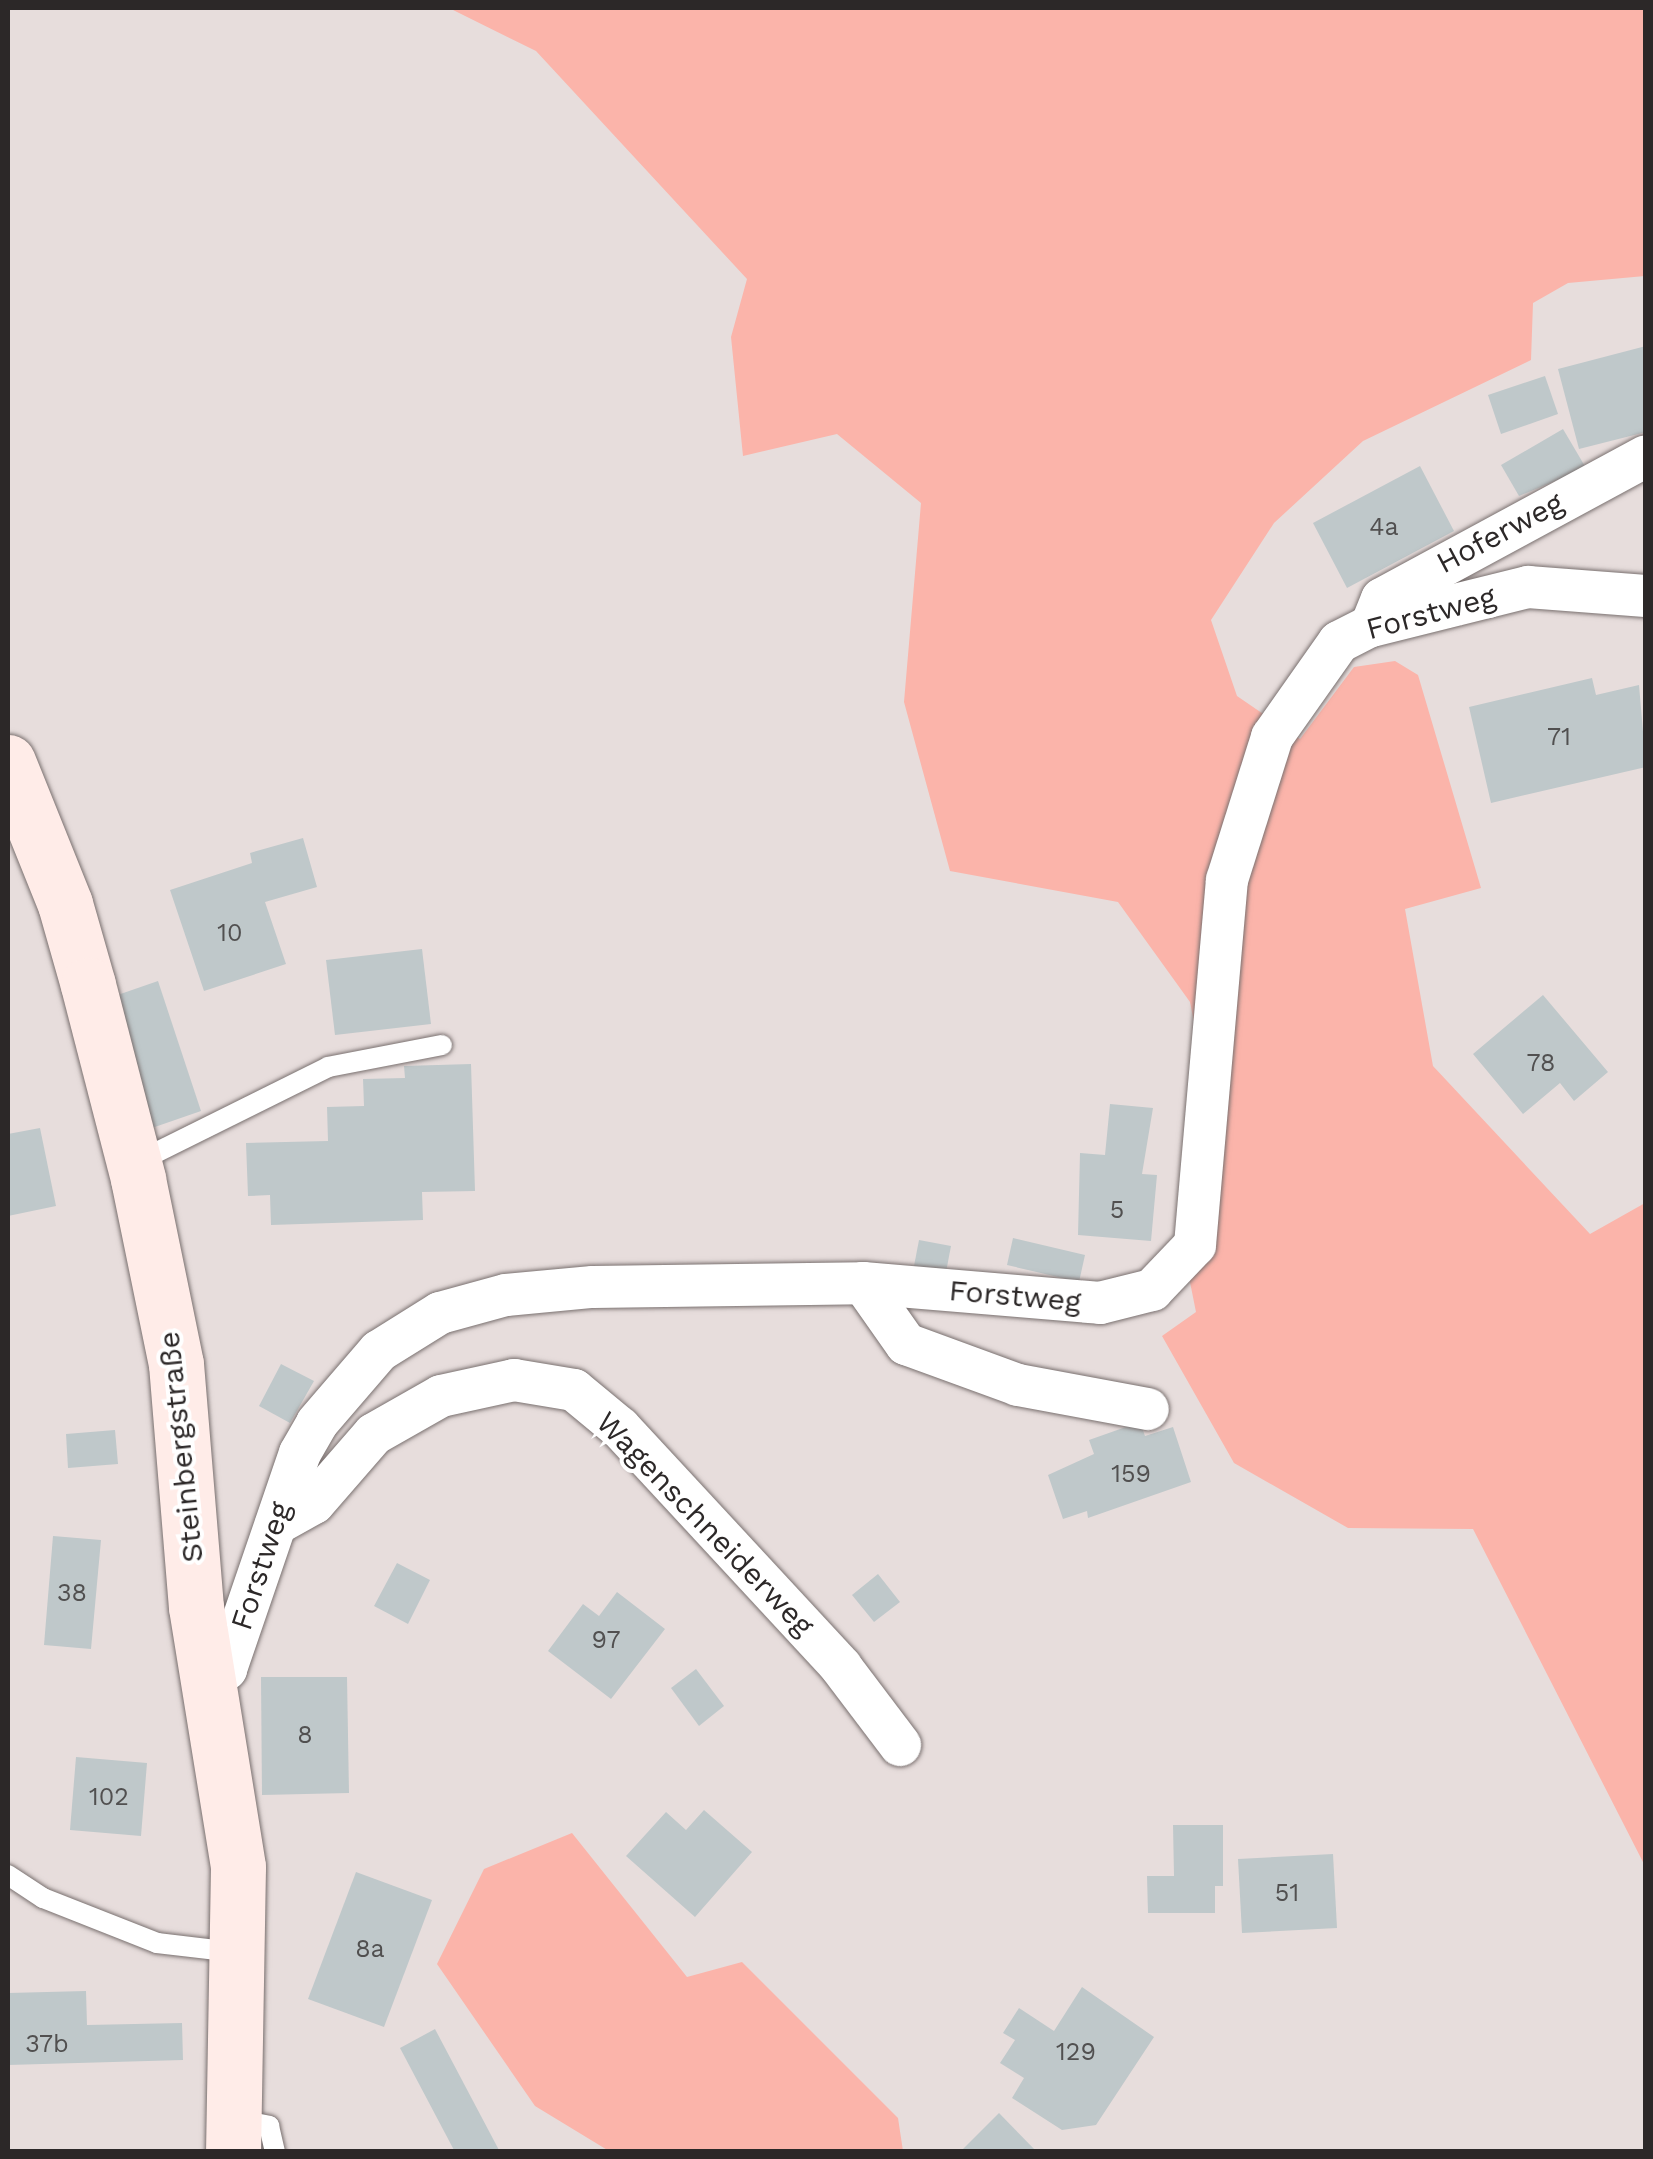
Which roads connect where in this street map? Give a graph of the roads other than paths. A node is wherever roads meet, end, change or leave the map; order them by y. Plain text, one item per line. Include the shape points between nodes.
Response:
1 (1646, 456) edge
2 (1646, 596) edge
3 (1372, 626) junction
4 (8, 762) edge
5 (442, 1044) dead end
6 (134, 1164) junction
7 (863, 1283) junction
8 (1148, 1409) dead end
9 (276, 1524) junction
10 (209, 1679) junction
11 (900, 1745) dead end
12 (8, 1875) edge
13 (240, 1952) junction
14 (247, 2141) edge

1 - 3 street, Hoferweg via 1382,599
2 - 3 street, Forstweg via 1528,587
3 - 7 street, Forstweg via 1339,642 1272,738 1226,880 1194,1244 1152,1290 1100,1303
4 - 6 main road, Steinbergstraße via 65,904
5 - 6 lane via 328,1066
6 - 10 main road, Steinbergstraße via 176,1364 196,1606
7 - 8 street via 906,1344 1018,1385
7 - 9 street, Forstweg via 546,1289 440,1313 379,1351 335,1398 300,1453
9 - 10 street, Forstweg via 226,1668
9 - 11 street, Wagenschneiderweg via 314,1503 374,1434 440,1396 514,1380 574,1390 620,1428 841,1667
10 - 13 main road, Steinbergstraße via 232,1814
12 - 13 lane via 43,1898 157,1942
13 - 14 main road, Steinbergstraße

